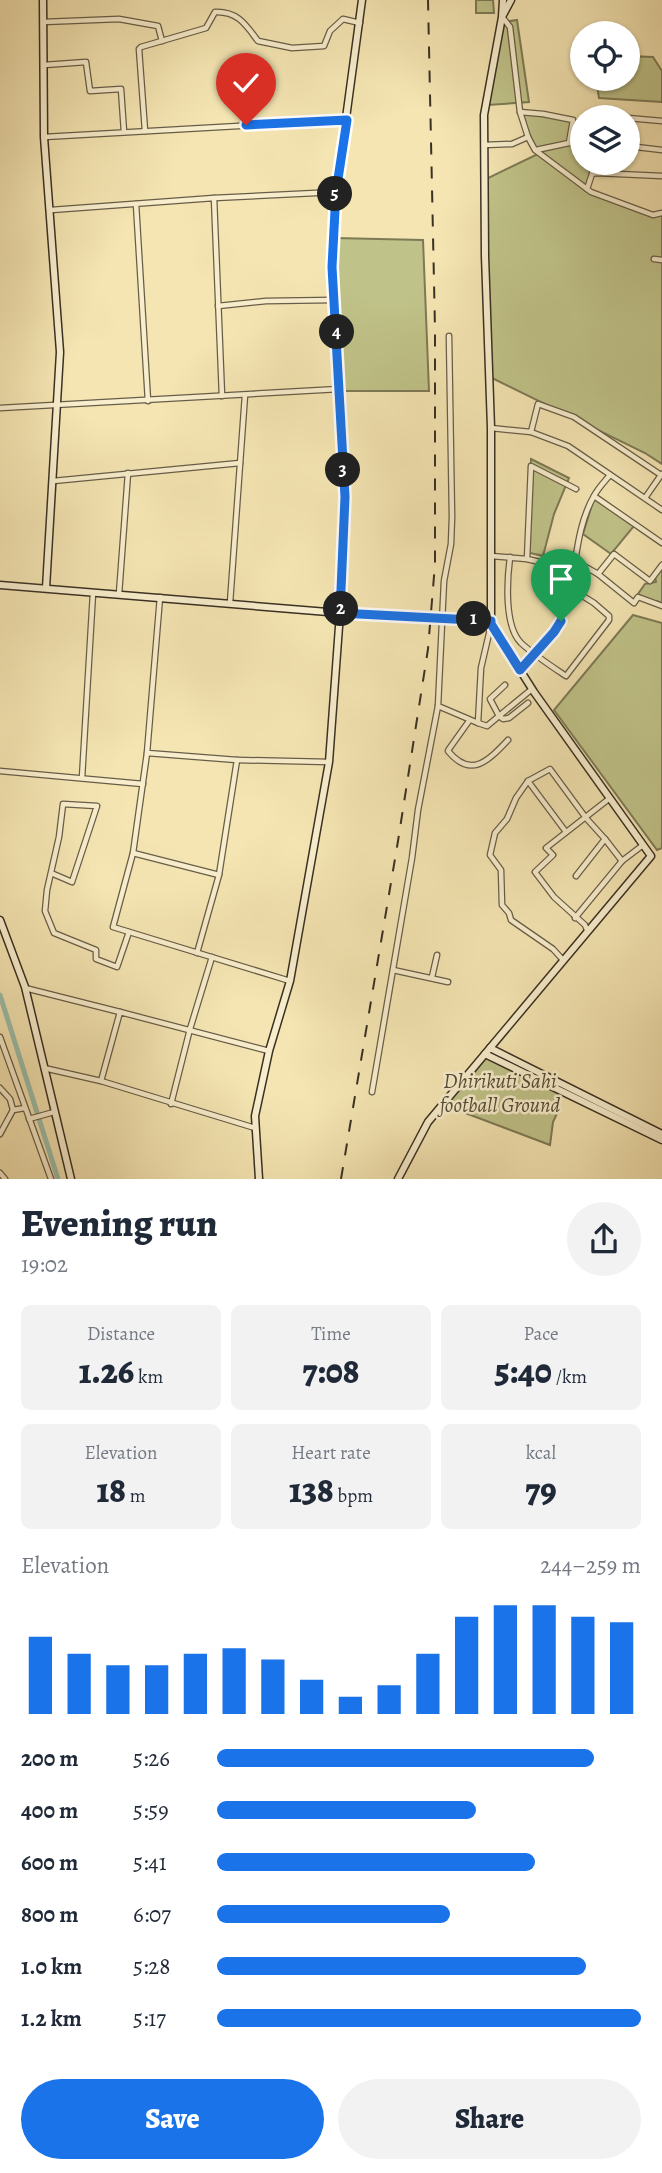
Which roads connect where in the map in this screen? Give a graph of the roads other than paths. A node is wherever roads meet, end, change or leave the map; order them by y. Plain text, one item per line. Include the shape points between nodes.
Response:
1 (43, 0) edge
2 (362, 0) edge
3 (501, 0) edge
4 (511, 0) edge
5 (502, 17) junction
6 (43, 22) junction
7 (360, 23) junction
8 (162, 41) junction
9 (44, 65) junction
10 (520, 112) junction
11 (640, 119) edge
12 (347, 120) junction
13 (662, 121) edge
14 (145, 131) junction
15 (124, 132) junction
16 (44, 137) junction
17 (528, 137) junction
18 (569, 142) joint
19 (484, 145) junction
20 (640, 147) edge
21 (535, 150) junction
22 (662, 150) edge
23 (592, 175) edge
24 (640, 175) edge
25 (662, 176) edge
26 (587, 189) junction
27 (336, 192) junction
28 (214, 198) junction
29 (136, 204) junction
30 (51, 210) junction
31 (662, 213) edge
32 (654, 259) dead end
33 (662, 260) edge
34 (334, 300) junction
35 (218, 306) junction
36 (449, 337) dead end
37 (340, 389) junction
38 (245, 395) junction
39 (222, 396) junction
40 (148, 401) junction
41 (57, 404) junction
42 (0, 408) edge
43 (491, 428) junction
44 (531, 432) junction
45 (240, 463) junction
46 (128, 474) junction
47 (610, 475) junction
48 (661, 475) edge
49 (53, 481) junction
50 (576, 489) dead end
51 (594, 496) junction
52 (645, 498) junction
53 (662, 510) edge
54 (662, 544) edge
55 (491, 556) junction
56 (510, 557) junction
57 (527, 559) junction
58 (575, 561) junction
59 (662, 565) edge
60 (573, 570) junction
61 (598, 575) junction
62 (0, 585) edge
63 (46, 588) junction
64 (570, 588) junction
65 (93, 592) junction
66 (119, 594) junction
67 (160, 597) junction
68 (230, 604) junction
69 (662, 606) edge
70 (340, 613) junction
71 (444, 617) junction
72 (491, 622) junction
73 (536, 653) junction
74 (520, 670) junction
75 (505, 685) dead end
76 (532, 689) junction
77 (490, 699) junction
78 (480, 700) junction
79 (528, 703) dead end
80 (438, 706) junction
81 (499, 716) junction
82 (469, 720) junction
83 (478, 723) junction
84 (508, 740) dead end
85 (146, 753) junction
86 (237, 760) junction
87 (329, 762) junction
88 (0, 771) edge
89 (82, 778) junction
90 (528, 781) junction
91 (143, 784) junction
92 (610, 798) junction
93 (586, 818) junction
94 (566, 832) junction
95 (605, 839) junction
96 (643, 845) junction
97 (133, 853) junction
98 (622, 861) junction
99 (51, 873) junction
100 (219, 875) junction
101 (576, 876) dead end
102 (575, 918) junction
103 (0, 919) edge
104 (587, 930) junction
105 (129, 932) junction
106 (197, 953) junction
107 (437, 956) dead end
108 (212, 957) junction
109 (563, 960) junction
110 (393, 970) junction
111 (432, 976) junction
112 (290, 981) junction
113 (448, 982) dead end
114 (25, 987) junction
115 (120, 1012) junction
116 (190, 1030) junction
117 (0, 1037) edge
118 (269, 1051) junction
119 (488, 1051) junction
120 (44, 1068) junction
121 (101, 1081) junction
122 (0, 1088) edge
123 (372, 1092) dead end
124 (171, 1104) junction
125 (25, 1108) junction
126 (13, 1110) junction
127 (51, 1113) junction
128 (0, 1117) edge
129 (8, 1119) junction
130 (31, 1119) junction
131 (255, 1128) junction
132 (0, 1134) edge
133 (662, 1134) edge
134 (662, 1140) edge
135 (0, 1173) edge
136 (5, 1179) edge
137 (51, 1179) edge
138 (71, 1179) edge
139 (259, 1179) edge
140 (398, 1179) edge

1 - 6 street
2 - 7 street
3 - 5 street
4 - 5 street
5 - 10 street via 510,27
5 - 19 street via 484,115
6 - 8 street via 119,19 158,26
6 - 9 street
7 - 8 street via 344,19 330,31 324,46 292,48 258,41 235,15 215,12 206,28
7 - 12 street
8 - 14 street via 139,49
9 - 15 street via 86,62 90,91 121,89
9 - 16 street
10 - 17 street
10 - 18 street via 573,120
11 - 13 street
12 - 14 street
12 - 27 street
14 - 15 street
15 - 16 street
16 - 30 street
17 - 19 street via 512,144
17 - 21 street
18 - 21 street
19 - 43 street
20 - 22 street
21 - 26 street
23 - 26 street
24 - 25 street
26 - 31 street via 653,215
27 - 28 street
27 - 34 street
28 - 29 street
28 - 35 street
29 - 30 street
29 - 40 street
30 - 41 street via 60,352
32 - 33 street
34 - 35 street
34 - 37 street
35 - 39 street
36 - 71 street via 452,517
37 - 38 street
37 - 70 street via 345,497
38 - 39 street
38 - 45 street
39 - 40 street
40 - 41 street
41 - 42 street
41 - 49 street
43 - 44 street
43 - 55 street
44 - 47 street via 568,446
44 - 48 street via 538,404 583,423
45 - 46 street
45 - 68 street
46 - 49 street
46 - 66 street
47 - 51 street
47 - 52 street
48 - 52 street
49 - 63 street
50 - 57 street via 531,466
51 - 54 street
51 - 58 street
52 - 53 street
55 - 56 street
55 - 72 street
56 - 57 street
56 - 73 street via 510,619 521,643
57 - 60 street
58 - 60 street
58 - 61 street
59 - 61 street via 650,581 614,554
60 - 64 street
61 - 69 street via 634,603 638,597
62 - 63 street
63 - 65 street
64 - 73 street via 561,621
64 - 73 street via 594,603 609,620 566,676
65 - 66 street
65 - 89 street
66 - 67 street
67 - 68 street
67 - 85 street
68 - 70 street
70 - 71 street
70 - 87 street
71 - 72 street
71 - 80 street
72 - 74 street
72 - 78 street
73 - 74 street
74 - 76 street
75 - 77 street
76 - 81 street
76 - 92 street
77 - 78 street
77 - 81 street
78 - 83 street
79 - 81 street via 509,718
80 - 82 street
80 - 110 street
81 - 83 street via 486,726
82 - 83 street
82 - 84 street via 448,751 458,763 467,766 486,760
85 - 86 street
85 - 91 street
86 - 87 street
86 - 100 street
87 - 112 street
88 - 89 street
89 - 91 street
90 - 93 street via 550,769
90 - 94 street
90 - 109 street via 495,833 490,855 501,870 502,905 511,919
91 - 97 street
92 - 93 street
92 - 96 street
93 - 94 street
93 - 95 street
94 - 102 street via 546,848 553,855 535,872
95 - 98 street
95 - 101 street
96 - 98 street
96 - 104 street via 651,856
97 - 100 street
97 - 105 street via 113,927
98 - 102 street
99 - 99 street via 63,804 97,806 72,882
99 - 105 street via 45,911 54,933 96,950 96,959 117,967
100 - 106 street
102 - 104 street
103 - 114 street
104 - 109 street
105 - 106 street
106 - 108 street
107 - 111 street
108 - 112 street
108 - 116 street
109 - 119 street
110 - 111 street
110 - 123 street
111 - 113 street
112 - 118 street
114 - 115 street
114 - 120 street
115 - 116 street
115 - 121 street
116 - 118 street
116 - 124 street
117 - 125 street
118 - 131 street
119 - 133 street
119 - 134 street
119 - 140 street via 428,1122
120 - 121 street
120 - 127 street
121 - 124 street
122 - 126 street
124 - 131 street
125 - 126 street
125 - 130 street
126 - 129 street
127 - 130 street
127 - 138 street
128 - 129 street
129 - 132 street
130 - 137 street
131 - 139 street
135 - 136 street

